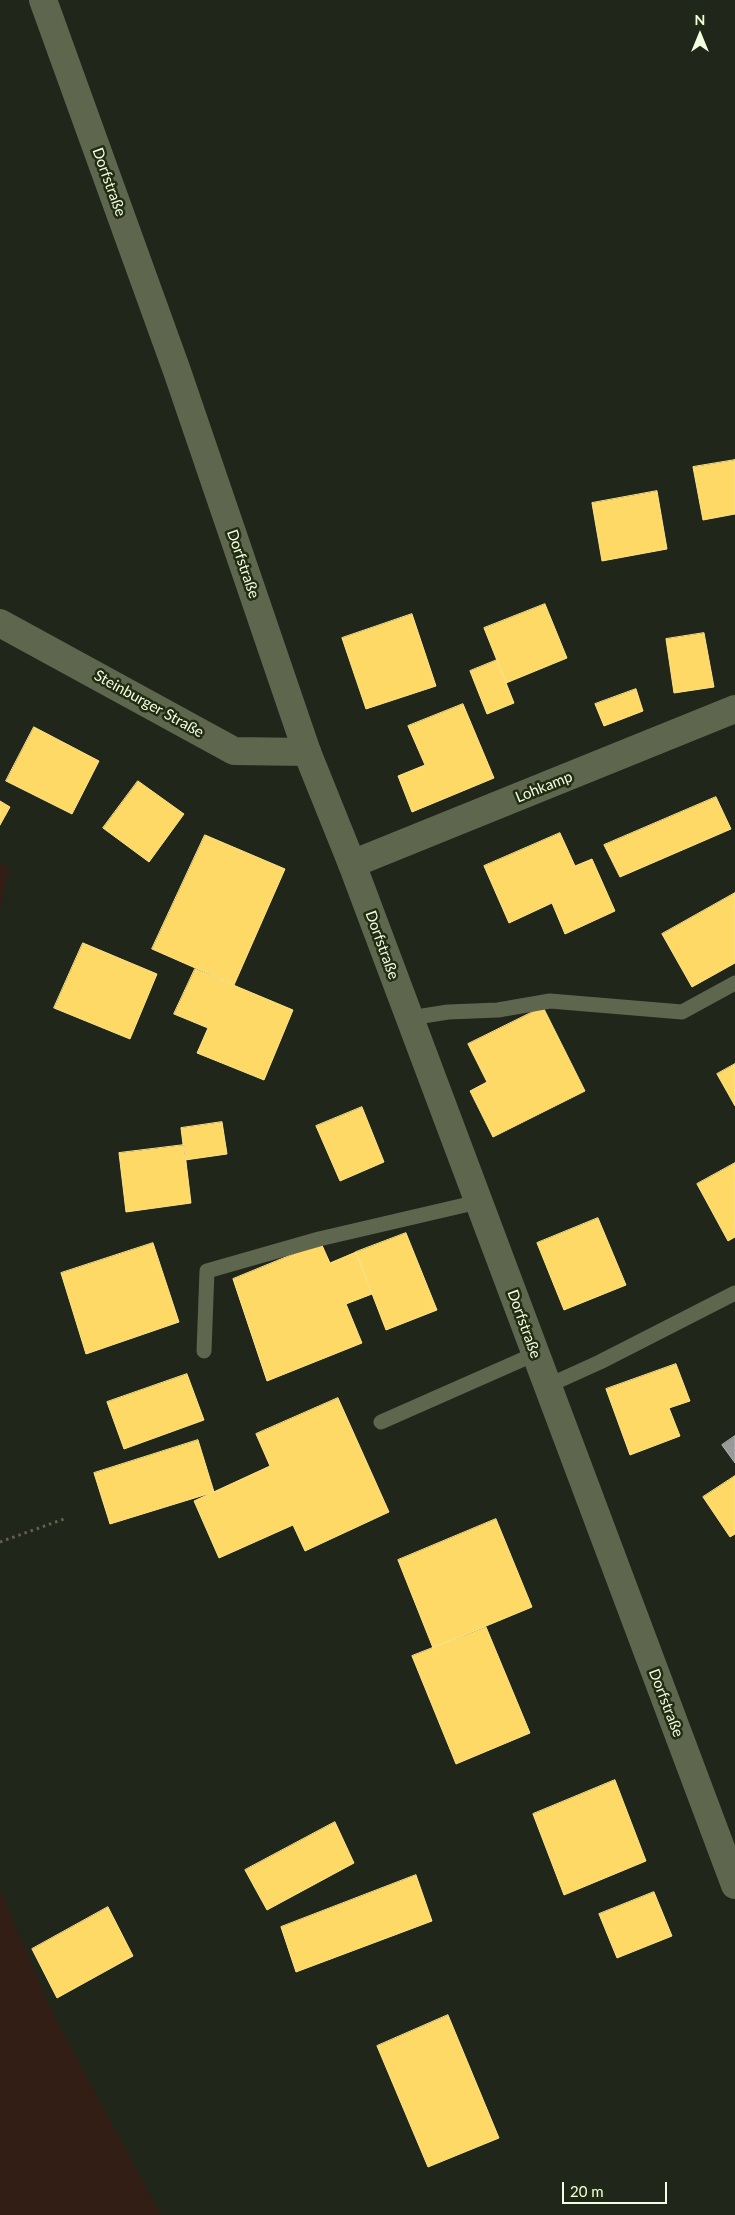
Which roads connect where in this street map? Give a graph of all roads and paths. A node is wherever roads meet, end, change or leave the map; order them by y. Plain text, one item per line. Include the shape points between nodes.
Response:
1 (43, 0) edge
2 (0, 623) edge
3 (735, 709) edge
4 (307, 752) junction
5 (352, 864) junction
6 (735, 983) edge
7 (410, 1018) junction
8 (478, 1202) junction
9 (735, 1293) edge
10 (204, 1351) dead end
11 (535, 1354) junction
12 (546, 1386) junction
13 (381, 1422) dead end
14 (64, 1519) dead end
15 (0, 1542) edge
16 (735, 1884) edge

1 - 4 street, Dorfstraße via 177,371
2 - 4 street, Steinburger Straße via 234,751
3 - 5 street, Lohkamp
4 - 5 street, Dorfstraße
5 - 7 street, Dorfstraße
6 - 7 lane via 682,1012 550,1001 498,1010 448,1012
7 - 8 street, Dorfstraße
8 - 10 lane via 319,1238 207,1271
8 - 11 street, Dorfstraße
9 - 12 lane
11 - 12 street, Dorfstraße
11 - 13 lane
12 - 16 street, Dorfstraße
14 - 15 path

